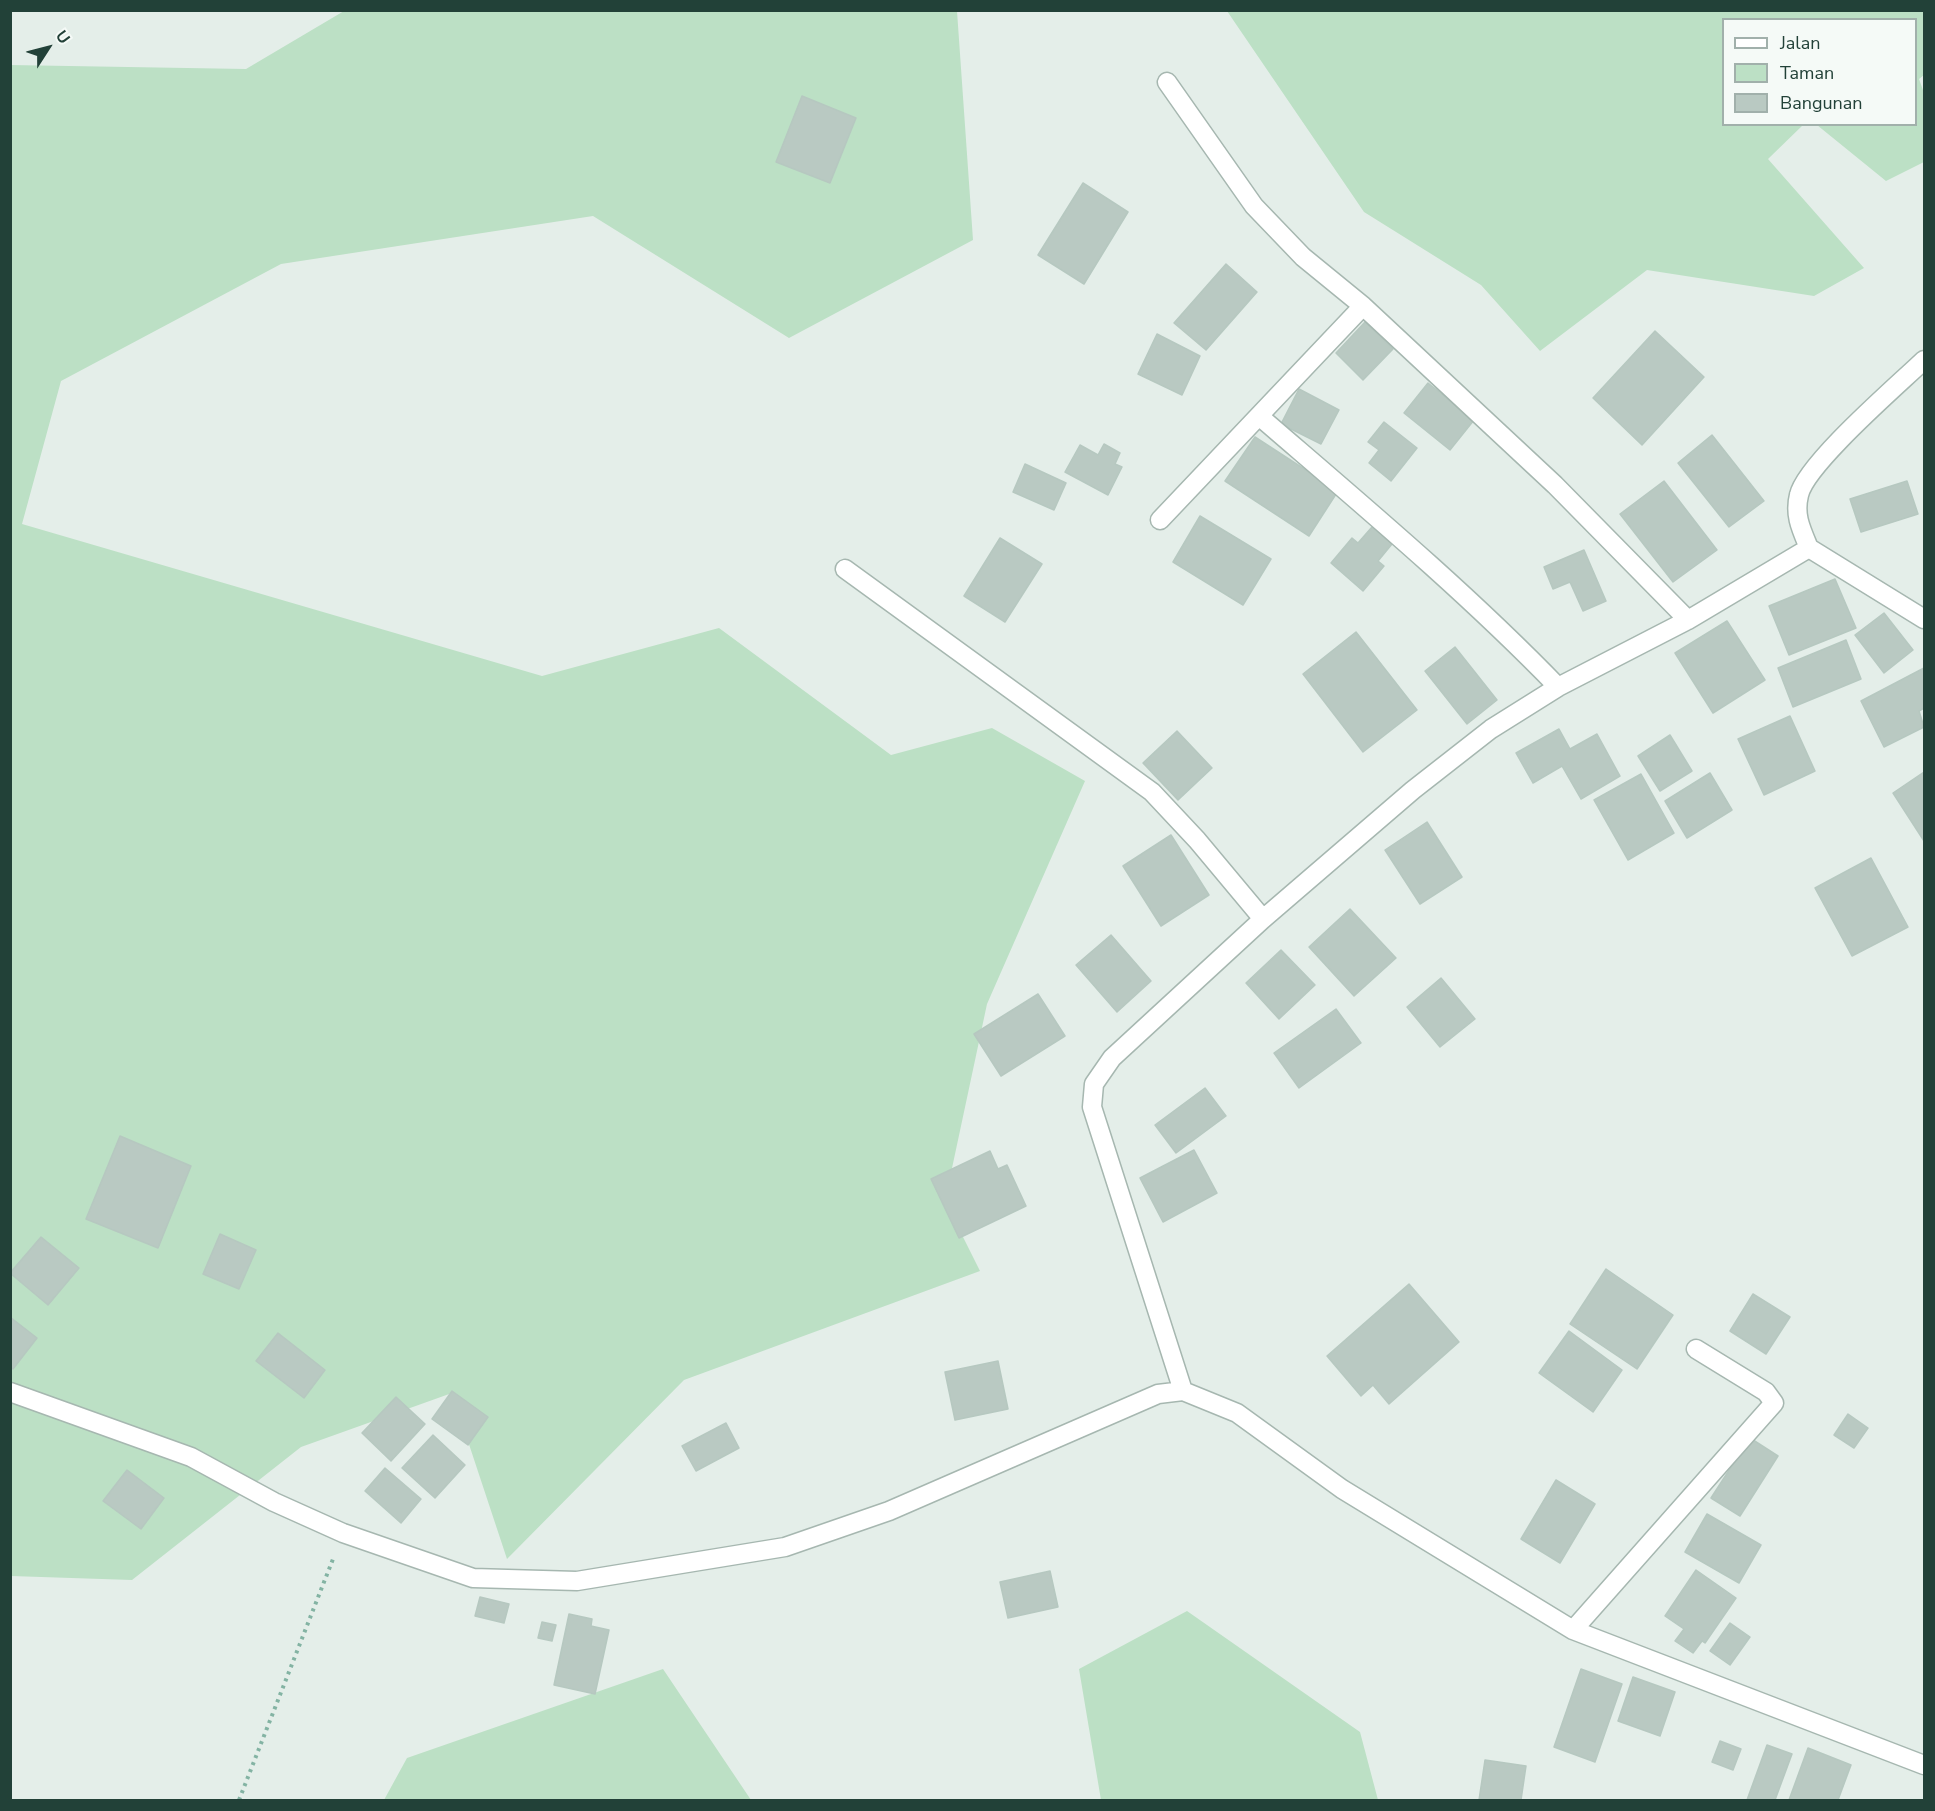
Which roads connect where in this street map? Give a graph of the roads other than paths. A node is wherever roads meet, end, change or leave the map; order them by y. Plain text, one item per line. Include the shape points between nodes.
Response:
1 (1167, 82) dead end
2 (1363, 306) junction
3 (1924, 360) edge
4 (1259, 416) junction
5 (1160, 520) dead end
6 (1809, 548) junction
7 (845, 569) dead end
8 (1924, 619) edge
9 (1688, 620) junction
10 (1558, 687) junction
11 (1263, 919) junction
12 (1696, 1349) dead end
13 (1183, 1391) junction
14 (10, 1392) edge
15 (1573, 1630) junction
16 (1924, 1765) edge

1 - 2 street via 1254,206 1303,257
2 - 4 street
2 - 9 street via 1556,485
3 - 6 street via 1818,462 1799,493 1797,520
4 - 5 street
4 - 10 street via 1497,624
6 - 8 street
6 - 9 street
7 - 11 street via 1152,792
9 - 10 street
10 - 11 street via 1491,729 1413,790
11 - 13 street via 1112,1058 1094,1084 1092,1107
12 - 15 street via 1767,1392 1774,1403
13 - 14 street via 1158,1394 889,1511 774,1549 577,1581 473,1578 343,1533 274,1502 191,1457
13 - 15 street via 1237,1413 1342,1489
15 - 16 street

